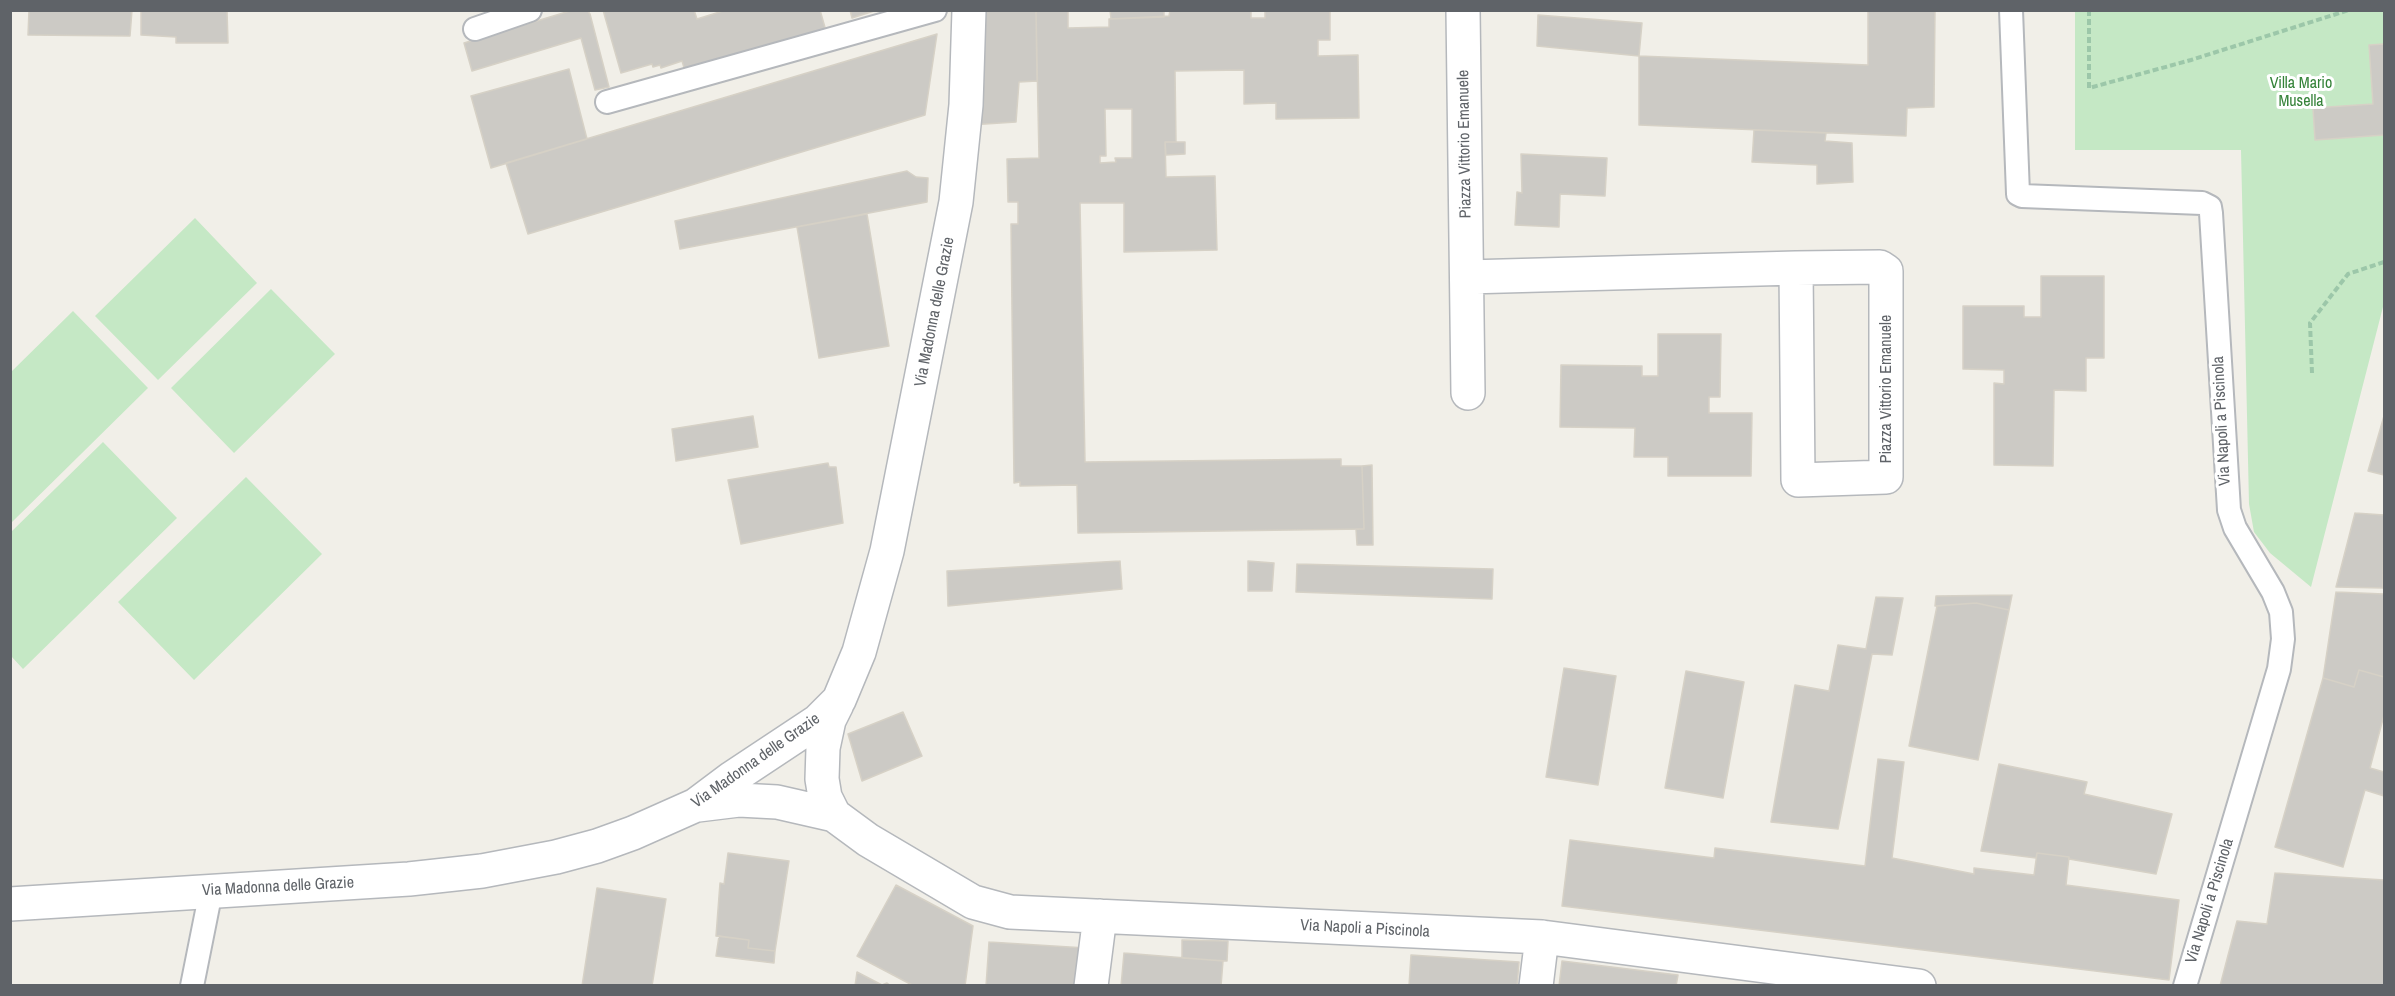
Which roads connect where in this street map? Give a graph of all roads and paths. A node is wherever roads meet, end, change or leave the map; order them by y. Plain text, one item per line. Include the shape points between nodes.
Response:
1 (530, 10) edge
2 (934, 10) edge
3 (969, 10) edge
4 (1463, 10) edge
5 (2011, 10) edge
6 (2089, 10) edge
7 (2349, 10) edge
8 (475, 29) dead end
9 (607, 102) dead end
10 (2385, 262) edge
11 (1796, 268) junction
12 (1467, 277) junction
13 (2312, 373) dead end
14 (1468, 393) dead end
15 (838, 700) junction
16 (696, 805) junction
17 (834, 815) junction
18 (211, 891) junction
19 (10, 904) edge
20 (1100, 916) junction
21 (1542, 937) junction
22 (1843, 981) edge
23 (192, 986) edge
24 (1091, 986) edge
25 (1536, 986) edge
26 (1919, 986) edge
27 (2185, 986) edge

1 - 8 lane
2 - 9 lane
3 - 15 street, Via Madonna delle Grazie via 966,105 956,202 887,551 859,652
4 - 12 street, Piazza Vittorio Emanuele
5 - 27 lane, Via Napoli a Piscinola via 2018,194 2202,203 2210,207 2229,510 2235,528 2273,592 2281,612 2283,639 2279,669
6 - 7 path via 2089,88
10 - 13 path via 2348,274 2310,323
11 - 11 street, Piazza Vittorio Emanuele via 1880,267 1886,271 1886,477 1798,480
11 - 12 street, Piazza Vittorio Emanuele
12 - 14 street, Piazza Vittorio Emanuele
15 - 16 street, Via Madonna delle Grazie via 818,721
15 - 17 street via 823,748 822,779
16 - 17 street, Via Napoli a Piscinola via 739,800 777,802
16 - 18 street, Via Madonna delle Grazie via 597,846 482,871
17 - 20 street, Via Napoli a Piscinola via 868,840 973,902 1010,912
18 - 19 street, Via Madonna delle Grazie
18 - 23 lane
20 - 21 street, Via Napoli a Piscinola
20 - 24 street
21 - 22 street, Via Napoli a Piscinola
21 - 25 street
22 - 26 street, Via Napoli a Piscinola

